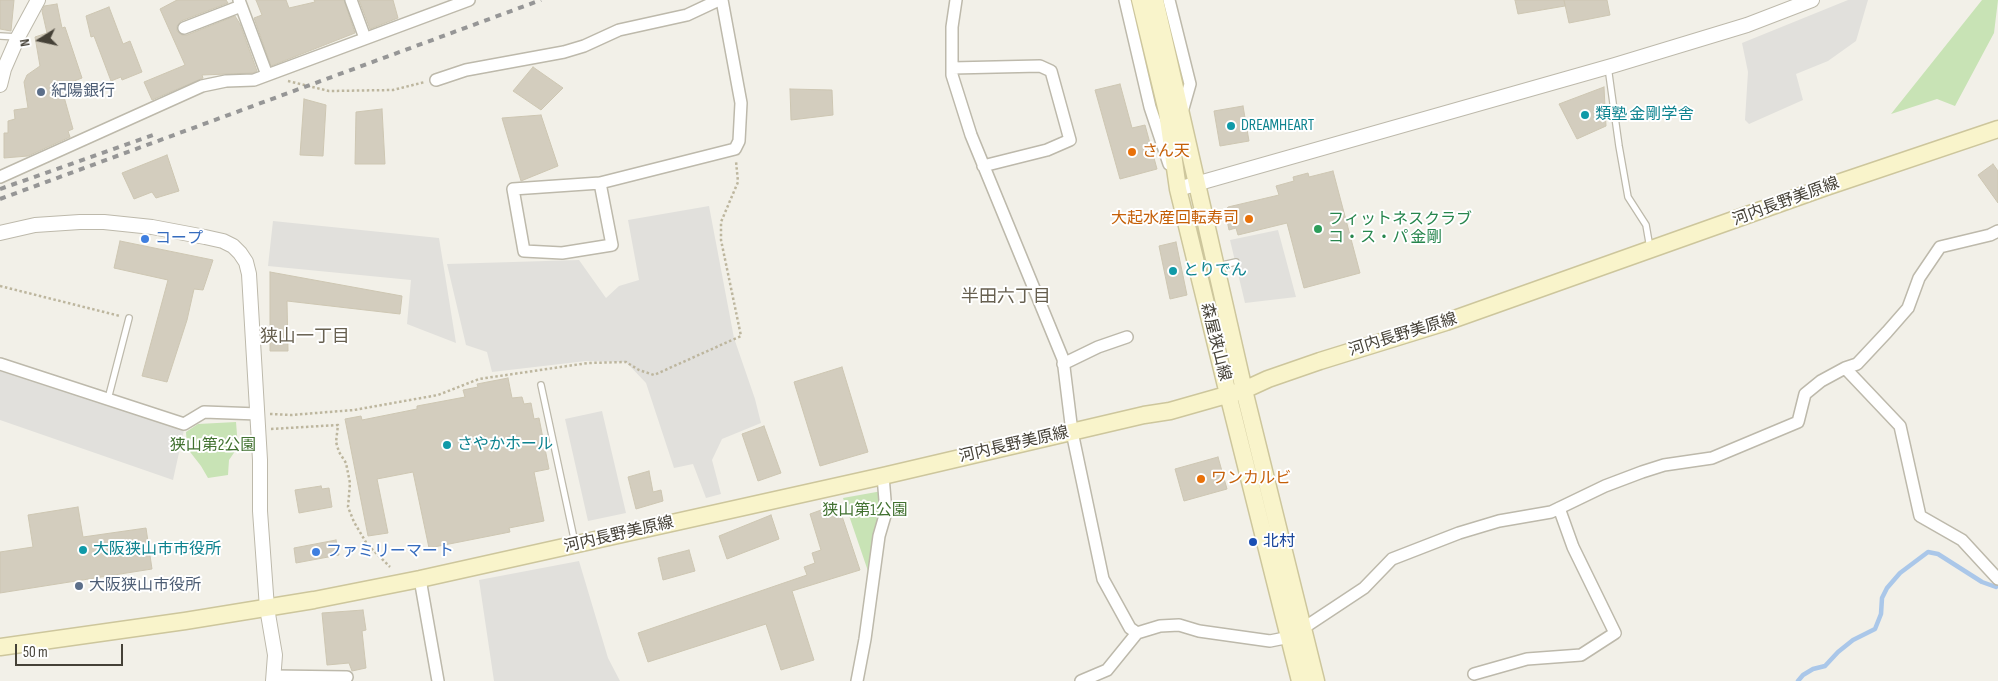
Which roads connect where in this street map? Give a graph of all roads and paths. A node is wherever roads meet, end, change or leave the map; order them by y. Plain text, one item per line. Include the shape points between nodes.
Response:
1 (38, 0) edge
2 (351, 0) edge
3 (469, 0) edge
4 (721, 0) edge
5 (956, 0) edge
6 (1125, 0) edge
7 (1140, 0) edge
8 (1155, 0) edge
9 (1168, 0) edge
10 (1812, 0) edge
11 (240, 3) edge
12 (184, 28) dead end
13 (0, 36) edge
14 (18, 37) junction
15 (365, 38) junction
16 (1608, 66) junction
17 (952, 68) junction
18 (267, 75) junction
19 (436, 80) joint
20 (0, 85) edge
21 (1182, 113) junction
22 (1998, 128) edge
23 (734, 149) junction
24 (983, 166) junction
25 (0, 177) edge
26 (600, 183) junction
27 (1198, 183) junction
28 (1178, 189) junction
29 (1998, 231) edge
30 (0, 233) edge
31 (1650, 250) junction
32 (1236, 262) dead end
33 (1216, 266) junction
34 (0, 286) edge
35 (129, 318) joint
36 (1127, 337) dead end
37 (0, 364) edge
38 (1063, 364) junction
39 (1845, 368) junction
40 (540, 385) dead end
41 (1244, 390) junction
42 (1228, 394) junction
43 (108, 399) junction
44 (258, 414) junction
45 (258, 429) junction
46 (1072, 432) junction
47 (883, 476) junction
48 (1559, 508) junction
49 (575, 545) junction
50 (390, 567) dead end
51 (420, 579) junction
52 (1998, 579) edge
53 (267, 608) junction
54 (1137, 632) junction
55 (1297, 632) junction
56 (0, 646) edge
57 (1474, 674) dead end
58 (347, 676) dead end
59 (273, 679) edge
60 (438, 681) edge
61 (857, 681) edge
62 (1081, 681) edge
63 (1300, 681) edge
64 (1316, 681) edge

1 - 14 street
2 - 15 street
3 - 15 street
4 - 19 street via 687,15 619,30 564,52 466,70
4 - 23 street via 741,103 739,141
5 - 17 street
6 - 28 street via 1150,107
7 - 28 main road, 森屋狭山線 via 1166,112
8 - 21 main road, 森屋狭山線
9 - 21 street via 1190,84
10 - 16 street via 1746,25
11 - 12 street
11 - 18 street
13 - 14 lane
14 - 20 street
15 - 18 street
16 - 27 street
16 - 31 lane via 1628,197 1646,225
17 - 24 street via 961,105
17 - 24 street via 1040,66 1052,72 1070,140 1047,150
18 - 19 path via 329,91 393,90
18 - 25 street via 254,80 202,86
21 - 27 main road, 森屋狭山線
22 - 31 main road, 河内長野美原線
23 - 26 street
23 - 44 path via 738,182 721,222 721,240 741,336 654,375 626,362 588,364 479,380 438,396 354,410
24 - 38 street
26 - 26 street via 513,189 524,251 562,253 612,245
27 - 28 street
27 - 33 main road, 森屋狭山線
28 - 42 main road, 森屋狭山線
29 - 39 street via 1940,247 1918,278 1908,308 1856,364
30 - 44 street via 34,225 104,222 170,230 233,246 246,262 249,274
31 - 41 main road, 河内長野美原線 via 1446,322 1268,379
32 - 33 lane
33 - 41 main road, 森屋狭山線
34 - 35 path
35 - 43 lane
36 - 38 street
37 - 43 street
38 - 46 street
39 - 48 street via 1805,394 1798,422 1712,458 1664,465 1642,472
39 - 52 street via 1900,426 1920,516 1962,540
40 - 49 lane
41 - 42 main road, 河内長野美原線
41 - 55 main road, 森屋狭山線
42 - 46 main road, 河内長野美原線 via 1170,411
42 - 55 main road, 森屋狭山線
43 - 44 street via 184,424 204,412
44 - 45 street
45 - 50 path via 338,425 336,442 346,463 350,484 348,507 367,544
45 - 53 street
46 - 47 main road, 河内長野美原線
46 - 54 street via 1103,579 1130,628
47 - 49 main road, 河内長野美原線
47 - 61 street via 886,512 879,536
48 - 55 street via 1459,533 1392,559 1364,588
48 - 57 street via 1573,547 1615,633 1581,656 1527,659
49 - 51 main road, 河内長野美原線
51 - 53 main road, 河内長野美原線
51 - 60 street
53 - 56 main road, 河内長野美原線
53 - 59 street via 275,655
54 - 55 street via 1160,626 1179,626 1270,641
54 - 62 street via 1107,670
55 - 63 main road, 森屋狭山線
55 - 64 main road, 森屋狭山線
58 - 59 street

